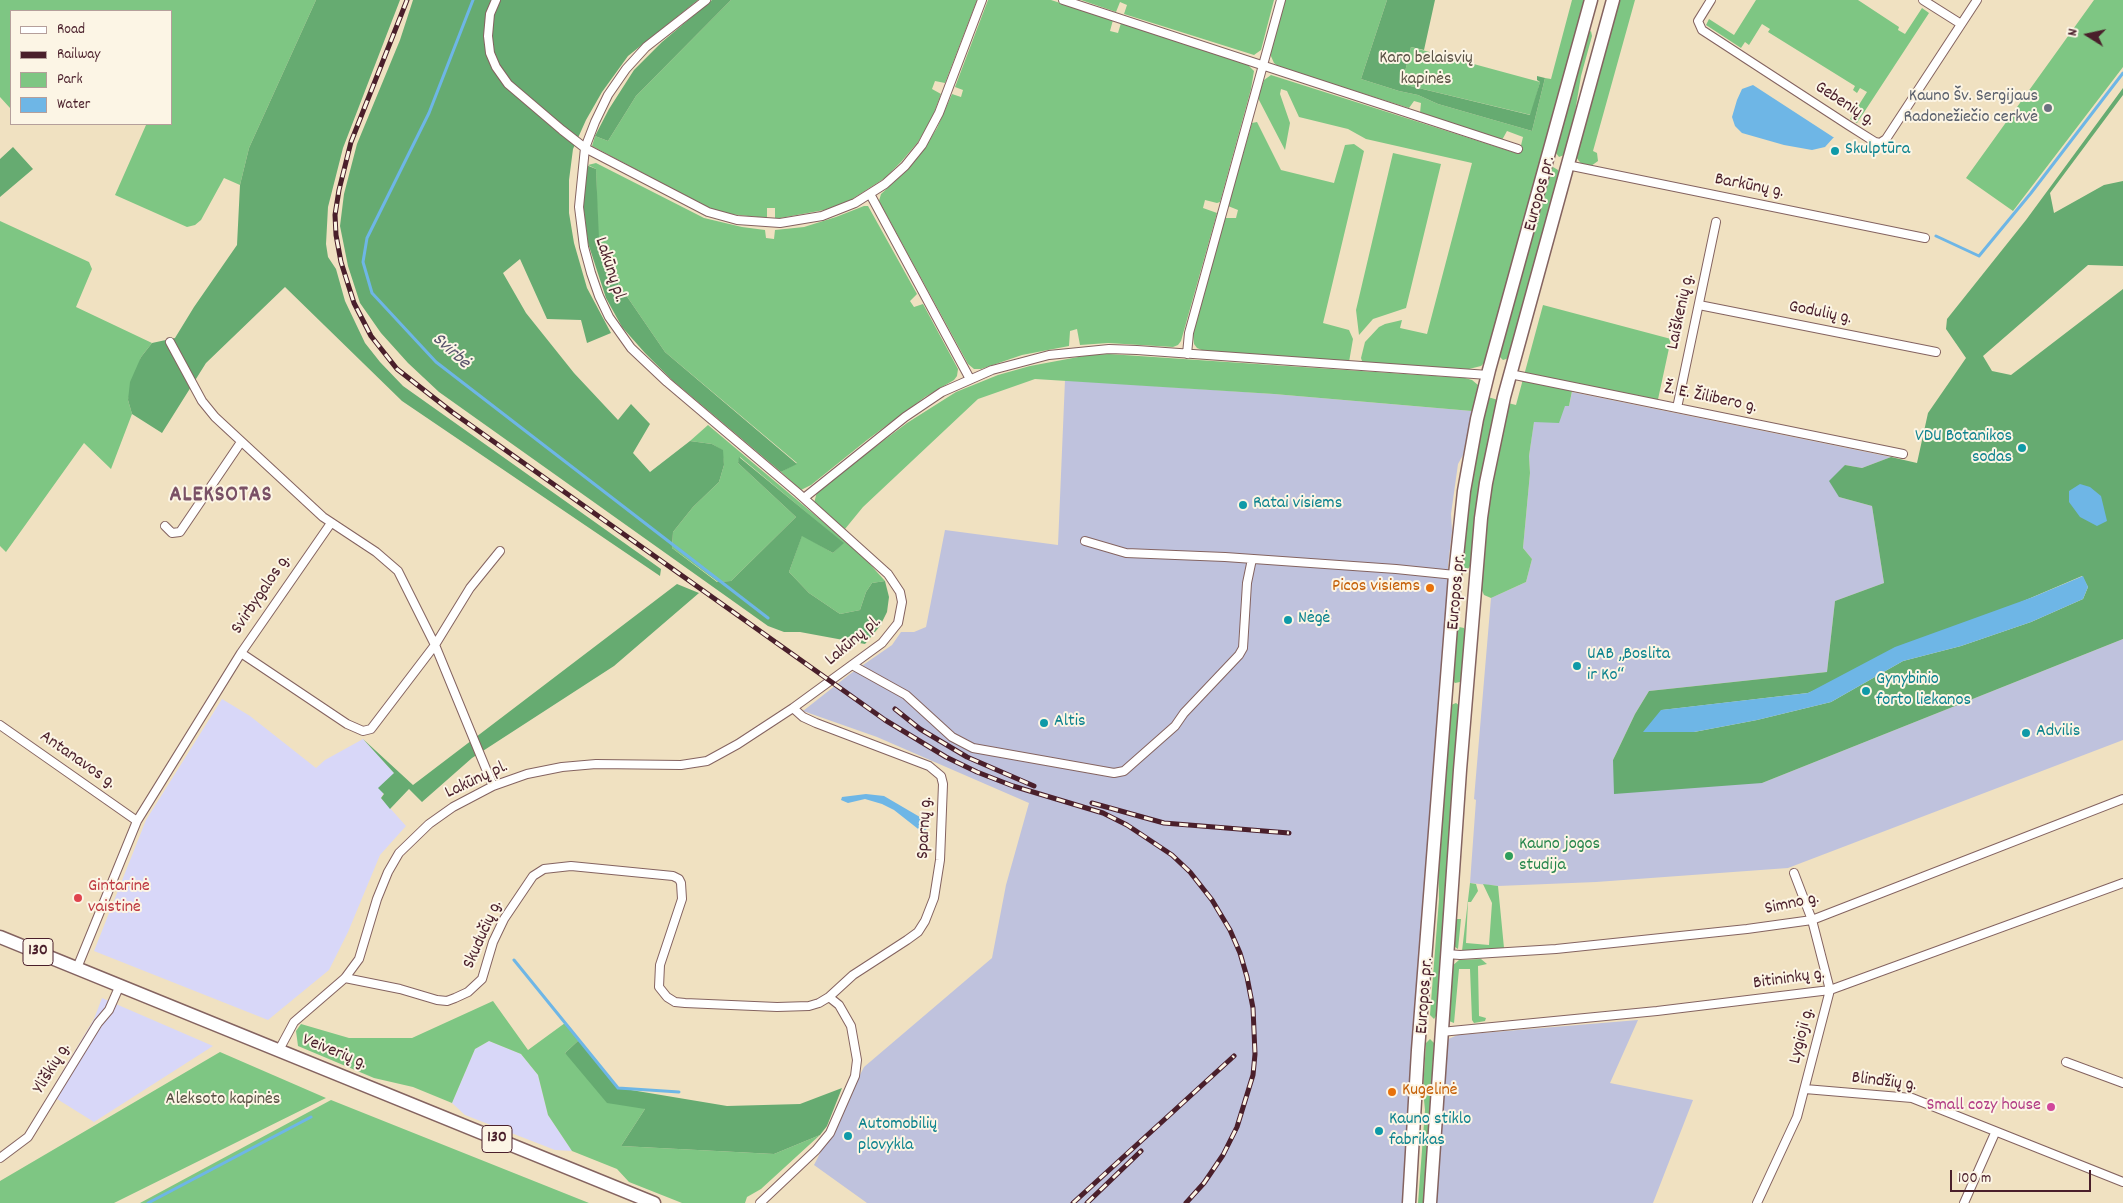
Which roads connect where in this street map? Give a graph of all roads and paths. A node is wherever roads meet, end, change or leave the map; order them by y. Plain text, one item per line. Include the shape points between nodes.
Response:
1 (496, 0) edge
2 (706, 0) edge
3 (982, 0) edge
4 (1063, 0) edge
5 (1281, 0) edge
6 (1591, 0) edge
7 (1613, 0) edge
8 (1711, 0) edge
9 (1923, 0) edge
10 (1977, 0) edge
11 (1586, 19) junction
12 (1961, 24) junction
13 (1603, 36) junction
14 (1263, 65) junction
15 (585, 148) junction
16 (1518, 149) dead end
17 (1547, 160) junction
18 (1567, 165) junction
19 (870, 194) junction
20 (1716, 222) dead end
21 (1925, 238) dead end
22 (1699, 305) junction
23 (170, 342) dead end
24 (1936, 352) dead end
25 (1186, 354) junction
26 (1489, 373) junction
27 (1510, 374) junction
28 (970, 379) junction
29 (1677, 408) junction
30 (241, 442) junction
31 (1904, 454) dead end
32 (804, 498) junction
33 (331, 523) junction
34 (165, 526) dead end
35 (1085, 541) dead end
36 (500, 551) dead end
37 (1252, 559) junction
38 (1455, 575) junction
39 (1476, 577) junction
40 (435, 645) junction
41 (241, 654) junction
42 (852, 665) junction
43 (1446, 691) junction
44 (1467, 693) junction
45 (793, 708) junction
46 (0, 725) edge
47 (493, 786) junction
48 (2123, 799) edge
49 (137, 821) junction
50 (1794, 873) dead end
51 (673, 876) joint
52 (2123, 883) edge
53 (1812, 920) junction
54 (0, 936) edge
55 (1447, 954) junction
56 (76, 968) junction
57 (345, 978) junction
58 (120, 985) junction
59 (1830, 990) junction
60 (829, 996) junction
61 (1422, 1013) junction
62 (1441, 1032) junction
63 (279, 1050) junction
64 (2066, 1062) dead end
65 (2123, 1083) edge
66 (1805, 1089) junction
67 (1995, 1133) junction
68 (0, 1158) edge
69 (2123, 1182) edge
70 (654, 1203) edge
71 (760, 1203) edge
72 (1409, 1203) edge
73 (1430, 1203) edge
74 (1757, 1203) edge
75 (1964, 1203) edge

1 - 15 street via 490,14 488,36 496,68 508,84
2 - 15 street, Lakūnų pl. via 646,47 626,69 608,95
3 - 19 street via 939,113 922,145 905,166
4 - 14 street
5 - 14 street
6 - 11 main road, Europos pr.
7 - 13 main road, Europos pr.
8 - 12 street, Gebenių g. via 1698,21 1702,30 1861,134 1880,143 1886,139
9 - 12 street
10 - 12 street, Gebenių g.
11 - 13 main road via 1600,28
11 - 17 main road, Europos pr.
13 - 18 main road, Europos pr.
14 - 16 street
14 - 25 street via 1189,333
15 - 19 street via 691,205 737,220 800,221 840,210
15 - 32 street, Lakūnų pl. via 578,207 580,226 591,273 609,317 631,348 667,382
17 - 18 main road
17 - 26 main road, Europos pr.
18 - 21 street, Barkūnų g.
18 - 27 main road, Europos pr.
19 - 28 street
20 - 22 street, Laiškenių g.
22 - 24 street, Godulių g.
22 - 29 street, Laiškenių g.
23 - 30 street via 202,401
25 - 26 street
25 - 28 street via 1081,351 1017,362
26 - 27 main road
26 - 38 main road, Europos pr. via 1464,491
27 - 29 street, Ž. E. Žilibero g.
27 - 39 main road, Europos pr. via 1486,484
28 - 32 street via 942,392 905,417
29 - 31 street, Ž. E. Žilibero g.
30 - 33 street
30 - 34 street via 180,532 172,533
32 - 42 street, Lakūnų pl. via 880,565 900,592 902,602 898,624 882,643
33 - 40 street via 376,552 398,571
33 - 41 street, Svirbygalos g.
35 - 37 street via 1126,553
36 - 40 street via 470,588
37 - 38 street
37 - 42 street via 1247,583 1243,648 1239,655 1184,712 1175,726 1124,771 1114,773 973,748 952,737 906,695
38 - 39 main road
38 - 43 main road, Europos pr.
39 - 44 main road, Europos pr.
40 - 41 street via 371,729 363,731 347,724
40 - 47 street
41 - 49 street, Svirbygalos g.
42 - 45 street, Lakūnų pl.
43 - 44 main road
43 - 61 main road, Europos pr.
44 - 55 main road, Europos pr.
45 - 47 street, Lakūnų pl. via 738,744 701,762 562,767 527,774
45 - 60 street, Sparnų g. via 816,723 929,766 942,776 943,784 940,860 934,898 925,921 918,932 853,975
46 - 49 street, Antanavos g.
47 - 57 street, Lakūnų pl. via 464,800 429,824 399,853 377,898 359,959
48 - 53 street, Simno g.
49 - 56 street, Svirbygalos g.
50 - 53 street, Lygioji g.
51 - 57 street, Skudučių g. via 571,866 539,871 504,918 482,979 468,992 447,1001
51 - 60 street, Sparnų g. via 679,879 683,890 660,965 659,987 667,997 685,1003 776,1008 809,1006
52 - 59 street, Bitininkų g.
53 - 55 street, Simno g. via 1556,949
53 - 59 street, Lygioji g.
54 - 56 main road, Veiverių g. / 130
55 - 62 main road, Europos pr.
56 - 58 main road, Veiverių g. / 130
57 - 63 street, Lakūnų pl. via 294,1022
58 - 63 main road, Veiverių g. / 130
58 - 68 street, Yliškių g. via 109,1010 28,1137
59 - 62 street, Bitininkų g.
59 - 66 street, Lygioji g.
60 - 71 street via 839,1005 851,1026 857,1060 855,1076 830,1133
61 - 62 main road via 1431,1030
61 - 72 main road, Europos pr.
62 - 73 main road, Europos pr.
63 - 70 main road, Veiverių g. / 130
64 - 65 street
66 - 67 street, Blindžių g. via 1912,1098
66 - 74 street, Lygioji g. via 1797,1117
67 - 69 street, Blindžių g.
67 - 75 street

